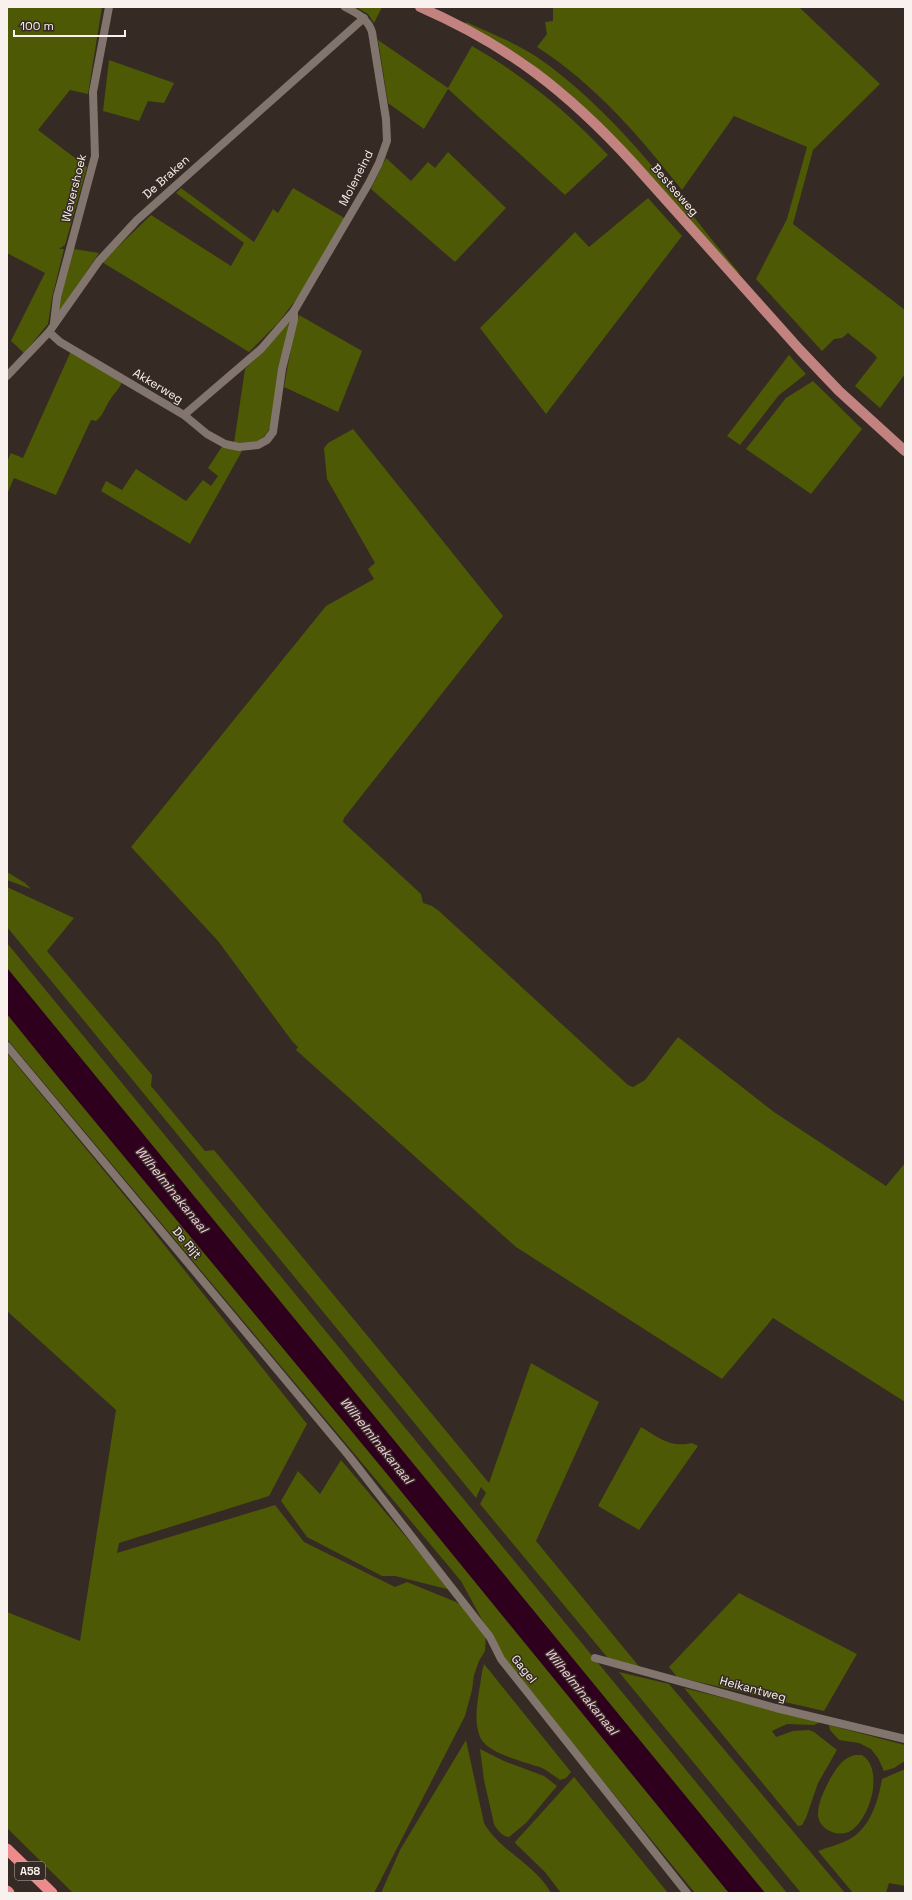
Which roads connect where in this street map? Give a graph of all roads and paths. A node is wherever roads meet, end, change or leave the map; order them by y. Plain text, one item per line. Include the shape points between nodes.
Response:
1 (109, 7) edge
2 (345, 7) edge
3 (420, 7) edge
4 (364, 18) junction
5 (294, 311) junction
6 (51, 329) junction
7 (7, 376) edge
8 (184, 415) junction
9 (258, 446) joint
10 (905, 451) edge
11 (7, 1046) edge
12 (349, 1456) joint
13 (595, 1658) dead end
14 (905, 1739) edge
15 (7, 1849) edge
16 (7, 1891) edge
17 (9, 1893) edge
18 (52, 1893) edge
19 (687, 1893) edge

1 - 6 street, Wevershoek via 93,92 95,156 57,297
2 - 4 street
3 - 10 main road, Bestseweg via 486,39 566,95 610,138 839,391
4 - 5 street, Moleneind via 372,32 386,119 387,141 369,183
4 - 6 street, De Braken via 137,220 99,260
5 - 8 street, Moleneind via 261,349
5 - 9 street, Moleneind via 273,432
6 - 7 street, De Braken
6 - 8 street, Akkerweg via 60,342
8 - 9 street, Akkerweg via 207,434 225,444 239,447
11 - 12 street, De Rijt
12 - 19 street, Gagel via 490,1637 501,1660
13 - 14 street, Heikantweg via 776,1708
15 - 18 highway, A58
16 - 17 highway, A58

